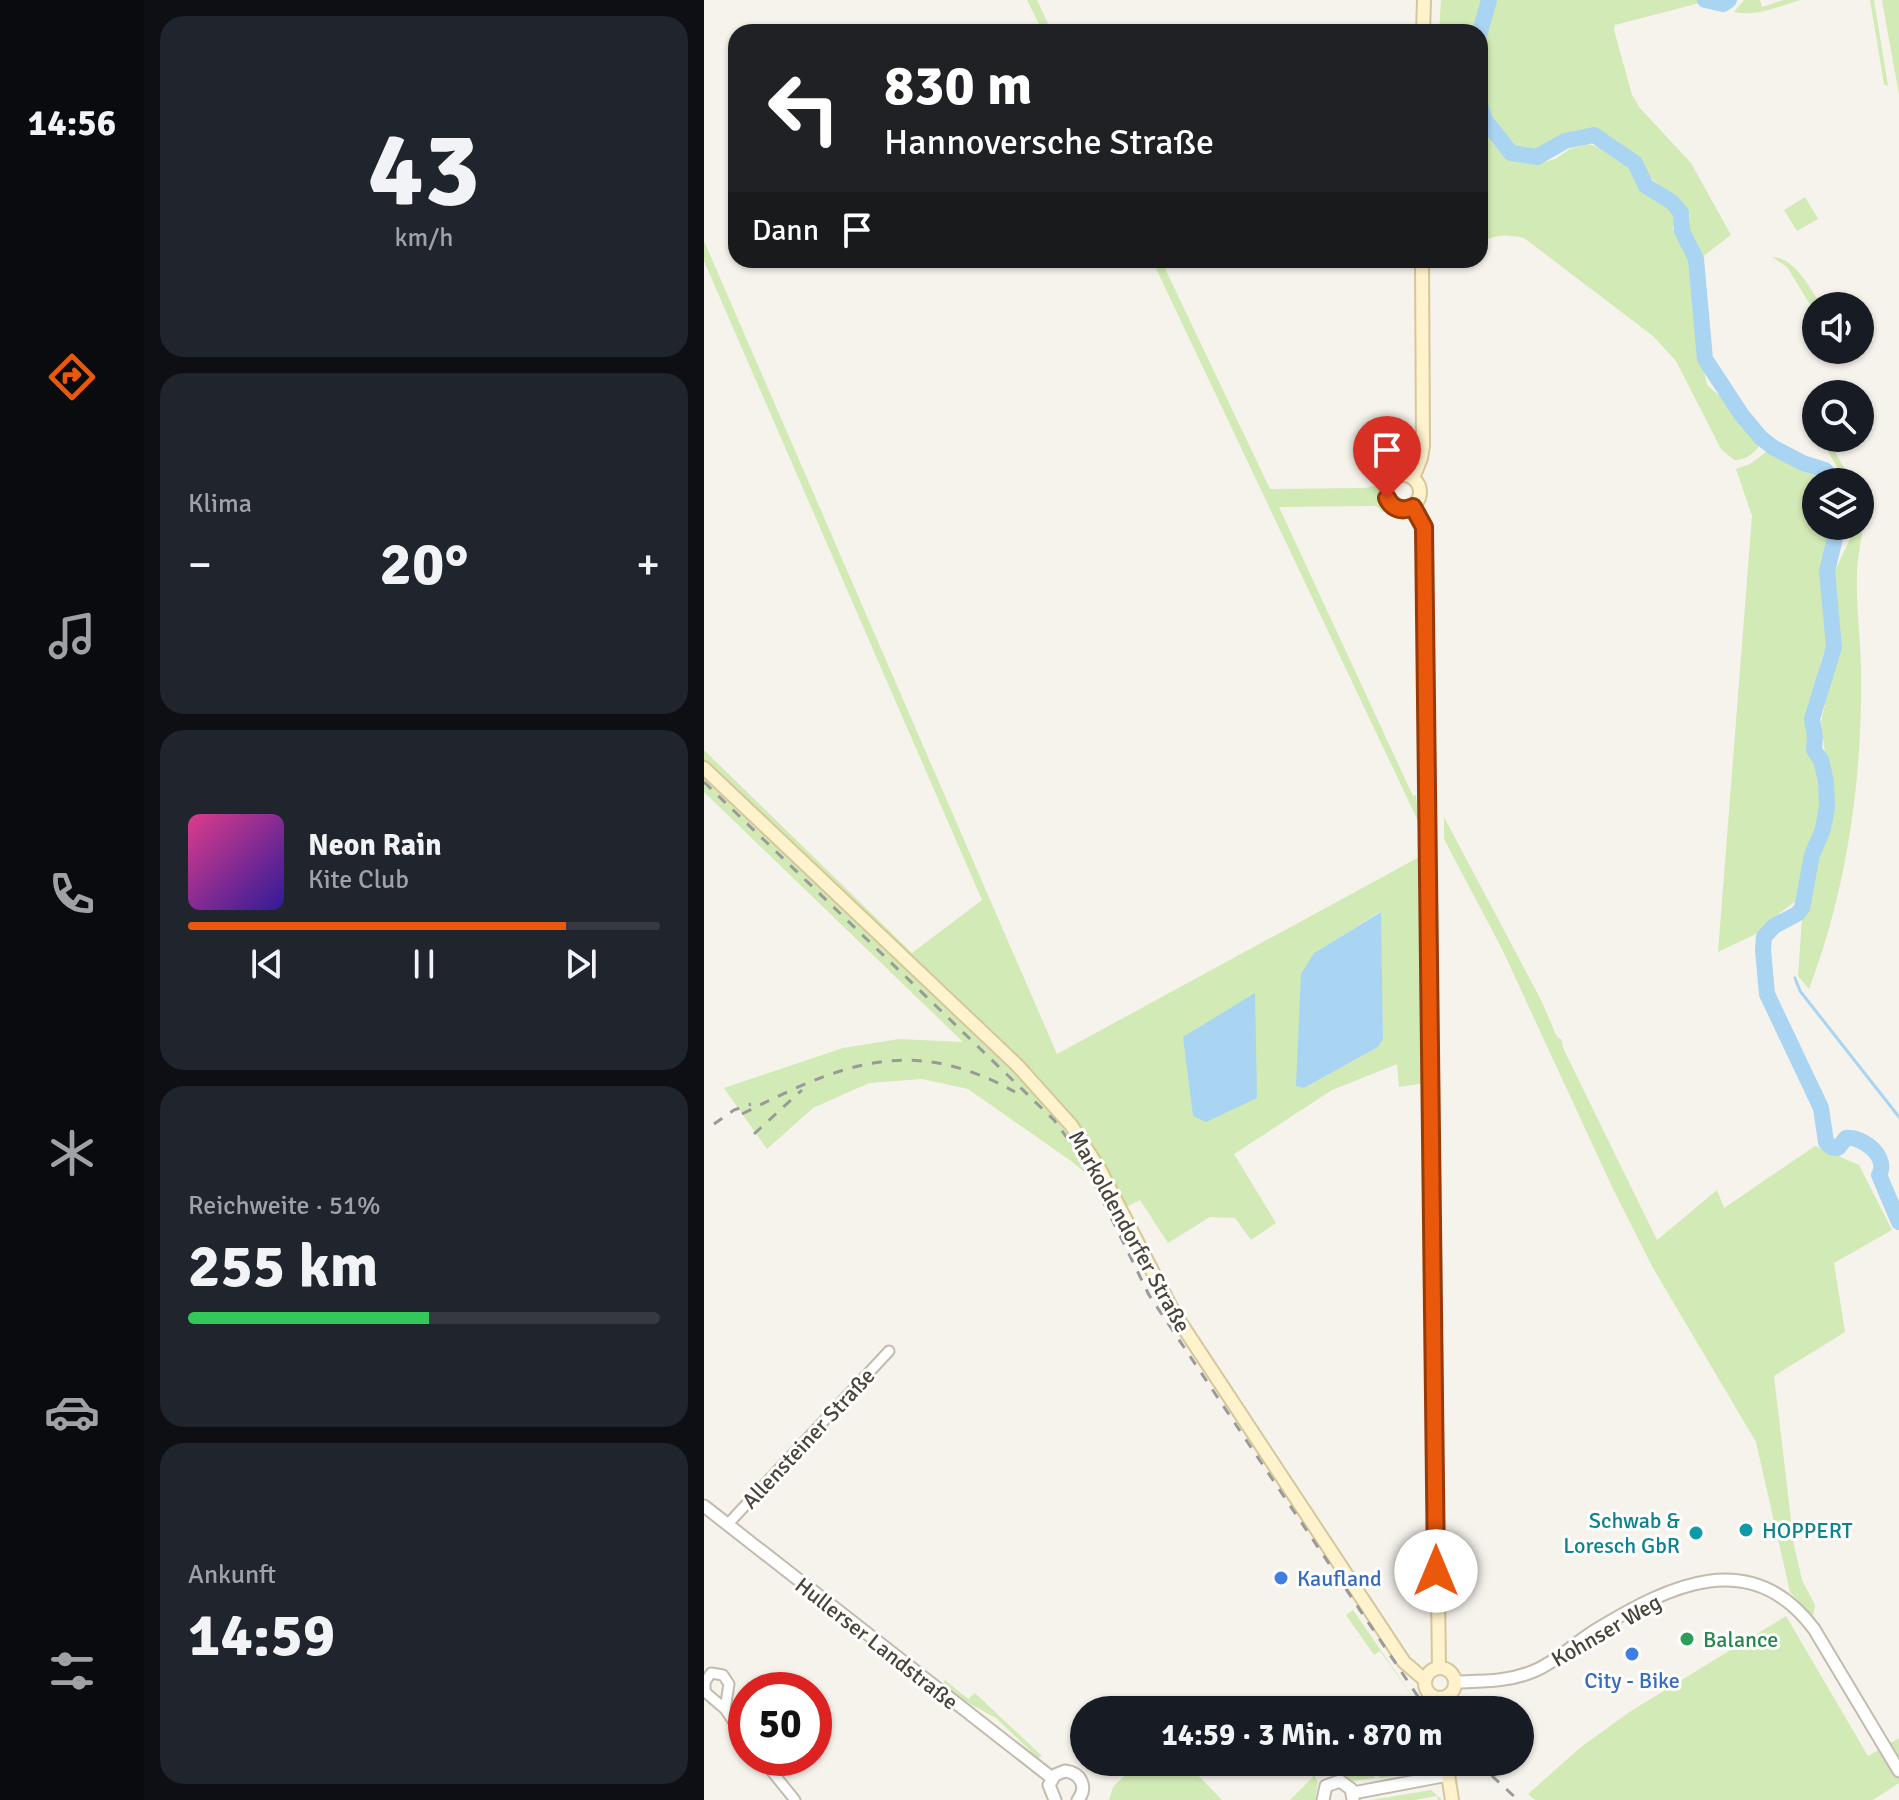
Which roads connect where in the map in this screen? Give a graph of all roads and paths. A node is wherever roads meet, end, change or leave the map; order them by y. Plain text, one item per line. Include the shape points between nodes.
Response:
1 (1424, 0) edge
2 (1423, 24) edge
3 (1422, 268) edge
4 (1413, 478) junction
5 (1413, 507) junction
6 (704, 768) edge
7 (889, 1351) dead end
8 (704, 1506) edge
9 (727, 1525) junction
10 (1439, 1668) junction
11 (1425, 1680) junction
12 (1455, 1682) junction
13 (1431, 1696) edge
14 (1449, 1696) edge
15 (725, 1709) dead end
16 (728, 1713) edge
17 (1899, 1771) edge
18 (776, 1776) edge
19 (1424, 1776) edge
20 (1448, 1776) edge
21 (1052, 1778) junction
22 (1353, 1797) edge
23 (795, 1800) edge
24 (1055, 1800) edge
25 (1079, 1800) edge
26 (1323, 1800) edge
27 (1452, 1800) edge

1 - 2 main road
3 - 4 main road via 1423,446
4 - 5 main road via 1421,495
4 - 5 main road via 1397,476 1386,493 1395,508
5 - 10 main road via 1424,527
6 - 11 main road, Markoldendorfer Straße via 1018,1066 1071,1125 1174,1313 1404,1662
7 - 9 street, Allensteiner Straße
8 - 9 street, Hullerser Landstraße
9 - 21 street, Hullerser Landstraße
10 - 11 main road
10 - 12 main road via 1449,1671
11 - 13 main road
12 - 14 main road
12 - 17 street, Kohnser Weg via 1513,1679 1538,1669 1666,1594 1716,1580 1752,1582 1799,1609
15 - 16 street
18 - 23 street
19 - 22 street
20 - 27 main road
21 - 24 street
21 - 25 street, Hullerser Landstraße via 1065,1771 1078,1776 1083,1788
22 - 26 street via 1348,1785 1335,1781 1326,1786

